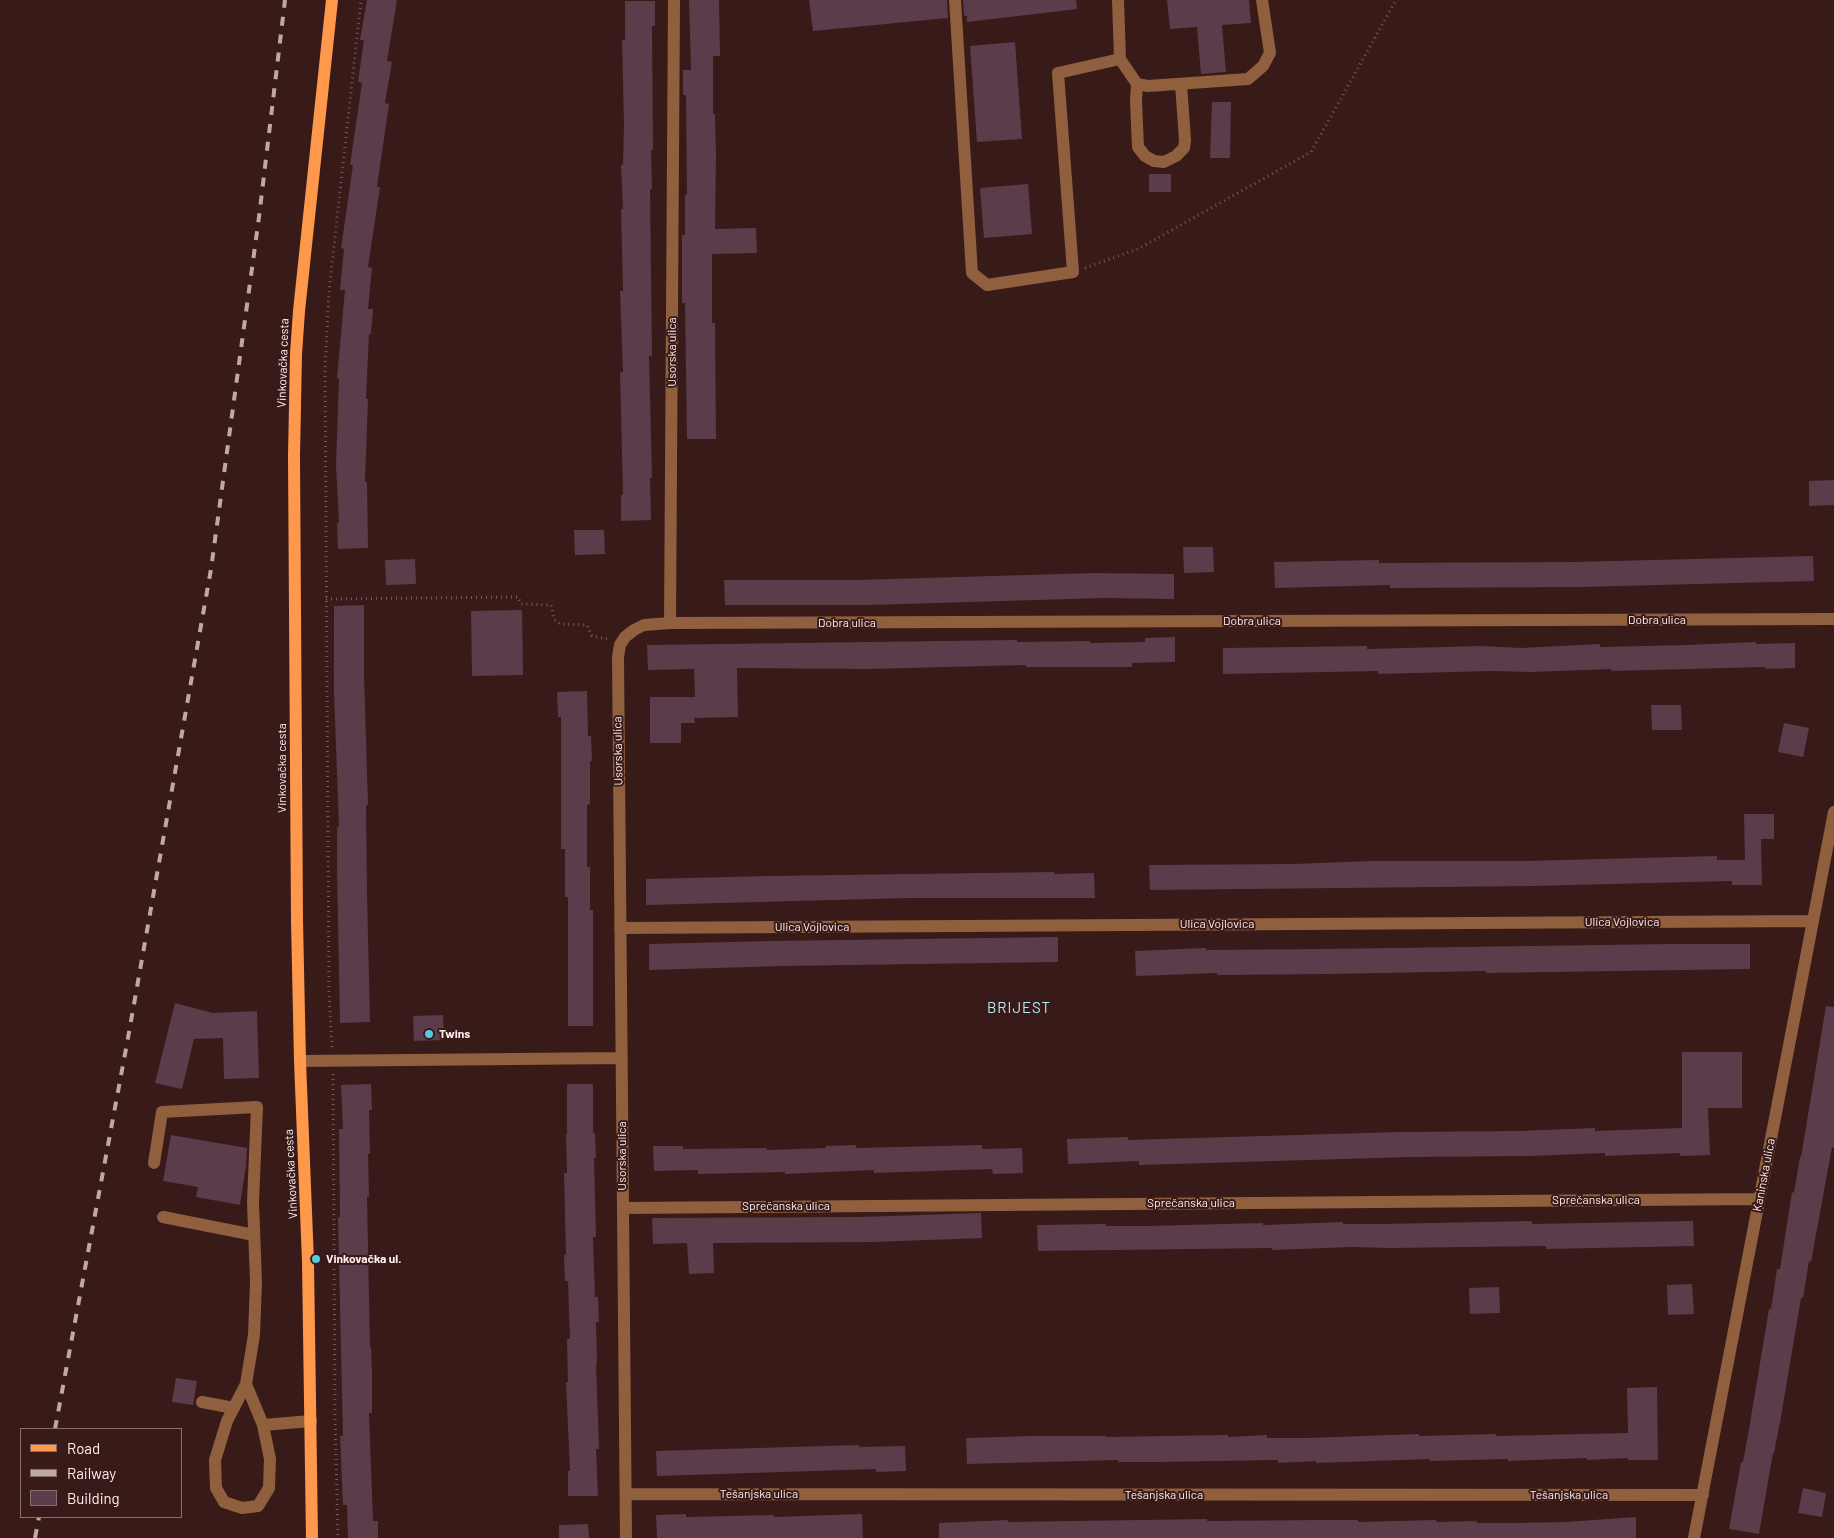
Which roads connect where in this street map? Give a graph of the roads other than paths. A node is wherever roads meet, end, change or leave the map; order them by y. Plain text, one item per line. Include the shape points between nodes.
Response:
1 (332, 0) edge
2 (674, 0) edge
3 (955, 0) edge
4 (1118, 0) edge
5 (1262, 0) edge
6 (1120, 59) junction
7 (1137, 84) junction
8 (1182, 84) junction
9 (1834, 619) edge
10 (670, 623) junction
11 (1834, 812) edge
12 (1813, 921) junction
13 (620, 928) junction
14 (622, 1058) junction
15 (300, 1061) junction
16 (154, 1163) dead end
17 (1759, 1198) junction
18 (623, 1208) junction
19 (163, 1217) dead end
20 (254, 1235) junction
21 (246, 1384) junction
22 (202, 1402) dead end
23 (234, 1408) junction
24 (311, 1421) junction
25 (263, 1425) junction
26 (626, 1494) junction
27 (1703, 1495) junction
28 (312, 1538) edge
29 (626, 1538) edge
30 (1694, 1538) edge

1 - 15 main road, Vinkovačka cesta via 296,354 294,466
2 - 10 street, Usorska ulica
3 - 6 street via 972,273 987,285 1073,272 1058,74
4 - 6 street
5 - 8 street via 1270,53 1263,66 1248,79
6 - 7 street
7 - 8 street
7 - 8 street via 1138,147 1145,156 1164,162 1176,156 1184,148 1186,140
9 - 10 street, Dobra ulica
10 - 13 street, Usorska ulica via 644,625 634,630 625,637 618,657
11 - 12 street, Kaninska ulica
12 - 13 street, Ulica Vojlovica
12 - 17 street, Kaninska ulica
13 - 14 street, Usorska ulica
14 - 15 street
14 - 18 street, Usorska ulica
15 - 24 main road, Vinkovačka cesta
16 - 20 street via 162,1112 257,1107
17 - 18 street, Sprečanska ulica
17 - 27 street, Kaninska ulica
18 - 26 street, Usorska ulica
19 - 20 street
20 - 21 street via 254,1326
21 - 23 street
21 - 25 street
22 - 23 street
23 - 25 street via 215,1460 216,1488 224,1502 242,1508 258,1506 269,1488 270,1459
24 - 25 street
24 - 28 main road, Vinkovačka cesta
26 - 27 street, Tešanjska ulica
26 - 29 street, Usorska ulica
27 - 30 street, Kaninska ulica

